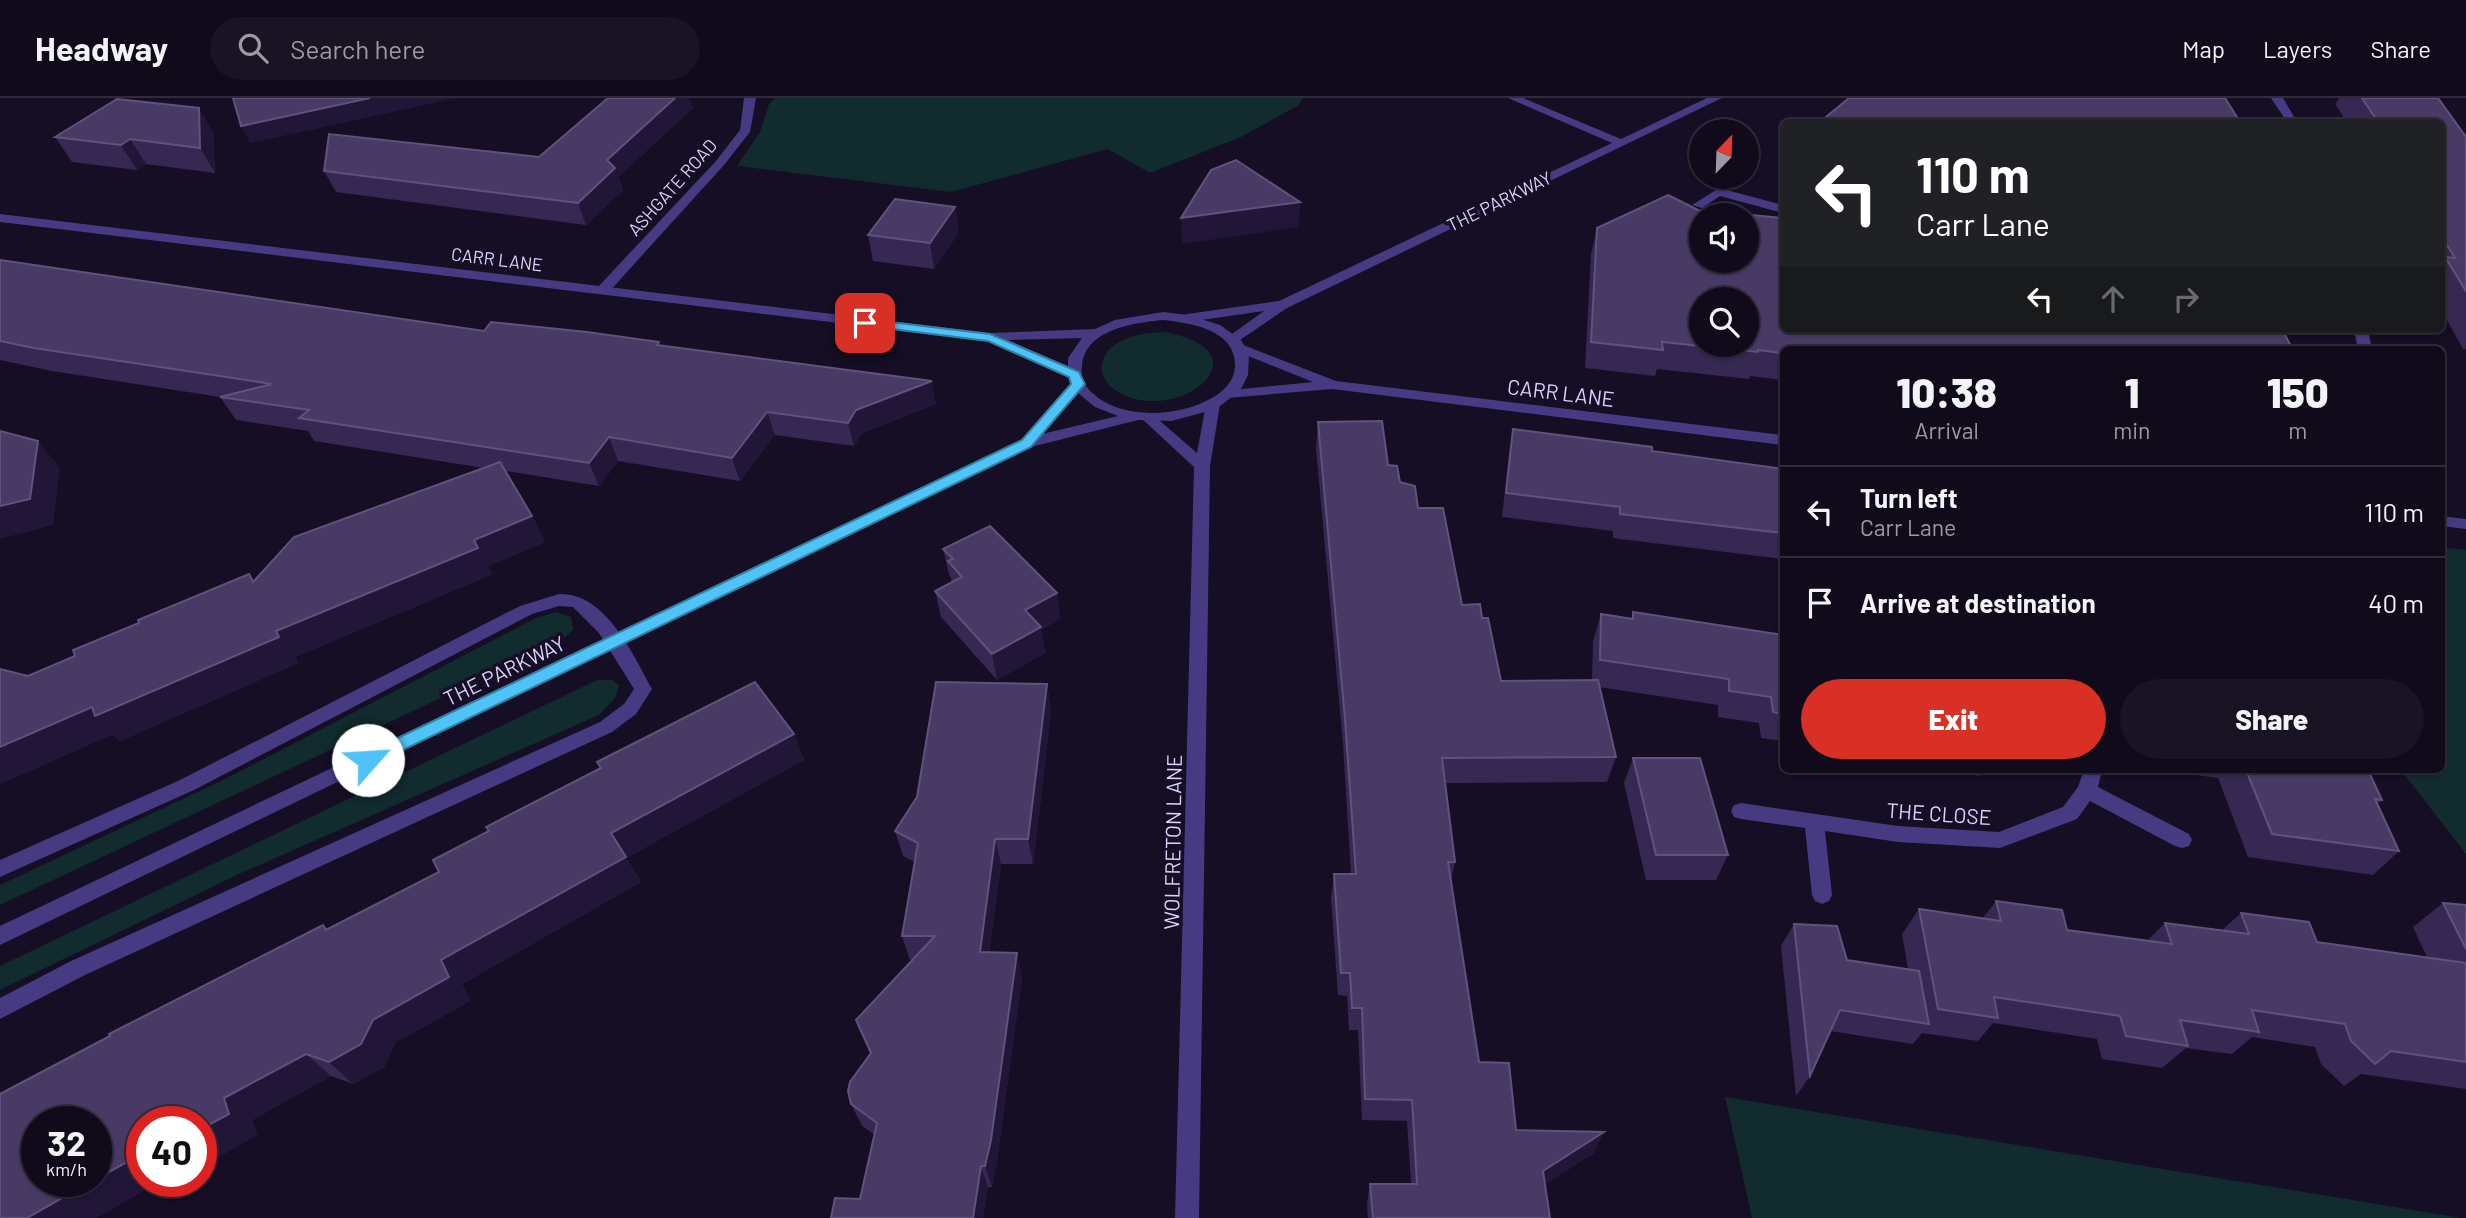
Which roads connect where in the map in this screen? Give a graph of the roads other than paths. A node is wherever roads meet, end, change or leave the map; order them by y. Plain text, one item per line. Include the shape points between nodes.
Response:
1 (750, 98) edge
2 (1514, 98) edge
3 (1716, 98) edge
4 (2277, 98) edge
5 (2290, 119) edge
6 (1621, 143) junction
7 (1701, 203) edge
8 (1753, 203) edge
9 (1759, 204) edge
10 (1780, 208) edge
11 (0, 218) edge
12 (602, 292) junction
13 (1282, 305) junction
14 (1187, 318) junction
15 (1097, 333) junction
16 (990, 337) junction
17 (1235, 343) junction
18 (1076, 379) junction
19 (1333, 385) junction
20 (1227, 394) junction
21 (1213, 404) junction
22 (1142, 416) junction
23 (1780, 440) edge
24 (1026, 443) junction
25 (1202, 466) junction
26 (2445, 521) edge
27 (2466, 524) edge
28 (614, 642) junction
29 (2092, 773) edge
30 (2087, 790) junction
31 (1741, 811) dead end
32 (1814, 823) junction
33 (2182, 840) dead end
34 (0, 869) edge
35 (1822, 895) dead end
36 (0, 936) edge
37 (0, 1009) edge
38 (1187, 1218) edge

1 - 12 street, ASHGATE ROAD via 746,130
2 - 6 street
3 - 6 street, THE PARKWAY
4 - 5 street
6 - 13 street, THE PARKWAY
7 - 8 street via 1719,192
9 - 10 street
11 - 12 street, CARR LANE
12 - 16 street, CARR LANE
13 - 14 street, THE PARKWAY
13 - 17 street, THE PARKWAY
14 - 15 street, CARR LANE via 1138,317
14 - 17 street, CARR LANE via 1210,325
15 - 16 street, CARR LANE
15 - 18 street, CARR LANE via 1075,359
16 - 18 street, CARR LANE
17 - 19 street, CARR LANE
17 - 20 street, CARR LANE via 1243,362 1241,377
18 - 22 street, CARR LANE via 1093,400
18 - 24 street, THE PARKWAY
19 - 20 street, CARR LANE
19 - 23 street, CARR LANE
20 - 21 street, CARR LANE
21 - 22 street, CARR LANE via 1190,413
21 - 25 street, WOLFRETON LANE
22 - 24 street, THE PARKWAY
22 - 25 street
24 - 28 street, THE PARKWAY
25 - 38 street, WOLFRETON LANE
26 - 27 street
28 - 34 street via 578,602 555,600 526,610 187,785
28 - 36 street, THE PARKWAY
28 - 37 street via 643,689 630,709 606,727 116,951
29 - 30 street, THE CLOSE
30 - 32 street, THE CLOSE via 2070,813 2000,840
30 - 33 street
31 - 32 street, THE CLOSE
32 - 35 street

